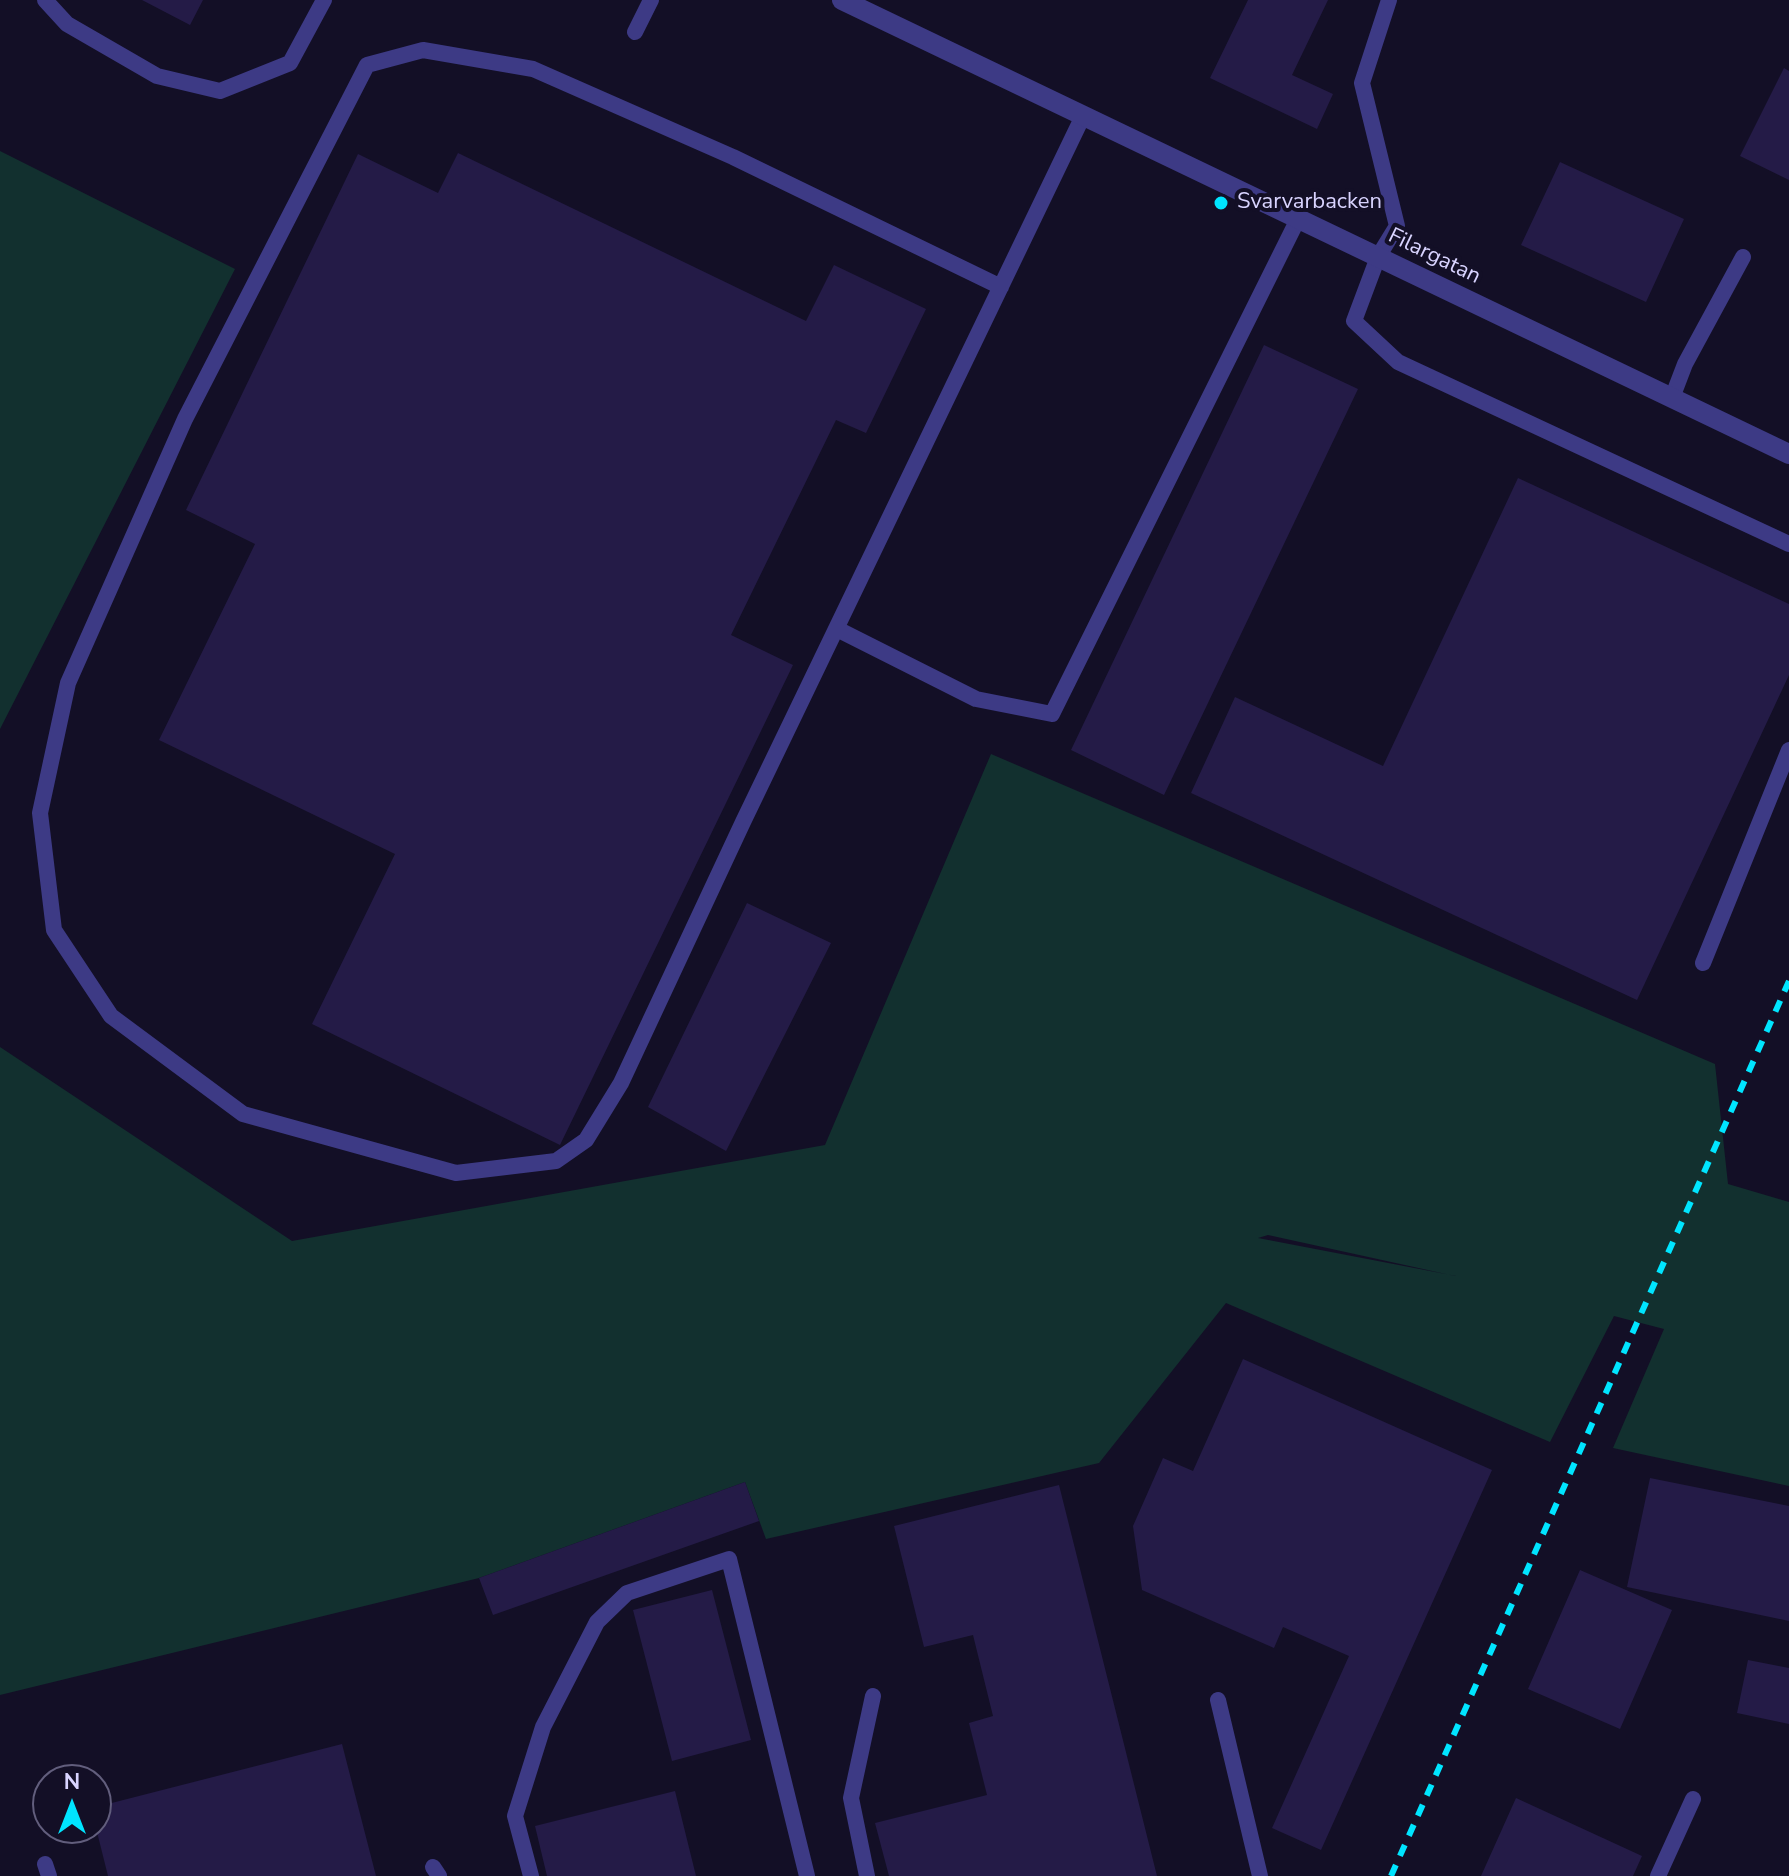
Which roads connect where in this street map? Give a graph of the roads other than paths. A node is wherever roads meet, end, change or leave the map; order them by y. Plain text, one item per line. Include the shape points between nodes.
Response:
1 (45, 0) edge
2 (324, 0) edge
3 (651, 0) edge
4 (842, 0) edge
5 (1389, 0) edge
6 (635, 32) dead end
7 (1083, 116) junction
8 (1298, 219) junction
9 (1378, 257) junction
10 (1743, 257) dead end
11 (1001, 287) junction
12 (1672, 398) junction
13 (1789, 454) edge
14 (1789, 544) edge
15 (837, 629) junction
16 (1789, 750) edge
17 (1703, 963) dead end
18 (873, 1696) dead end
19 (1218, 1700) dead end
20 (1693, 1799) dead end
21 (531, 1876) edge
22 (807, 1876) edge
23 (867, 1876) edge
24 (1260, 1876) edge
25 (1658, 1876) edge

1 - 2 lane via 67,24 157,76 220,91 290,63
3 - 6 lane
4 - 7 street, Filargatan
5 - 9 lane via 1362,83 1397,226
7 - 8 street, Filargatan
7 - 11 lane
8 - 9 street, Filargatan
8 - 15 lane via 1052,714 976,699
9 - 12 street, Filargatan
9 - 14 lane via 1354,321 1398,362
10 - 12 lane
11 - 15 lane
11 - 15 lane via 733,157 533,69 423,50 367,65 185,419 68,683 40,813 54,930 111,1016 243,1114 456,1173 556,1161 586,1140 621,1083
12 - 13 street, Filargatan
16 - 17 lane
18 - 23 lane via 851,1798
19 - 24 lane
20 - 25 lane
21 - 22 lane via 515,1816 543,1727 597,1622 627,1593 729,1559

